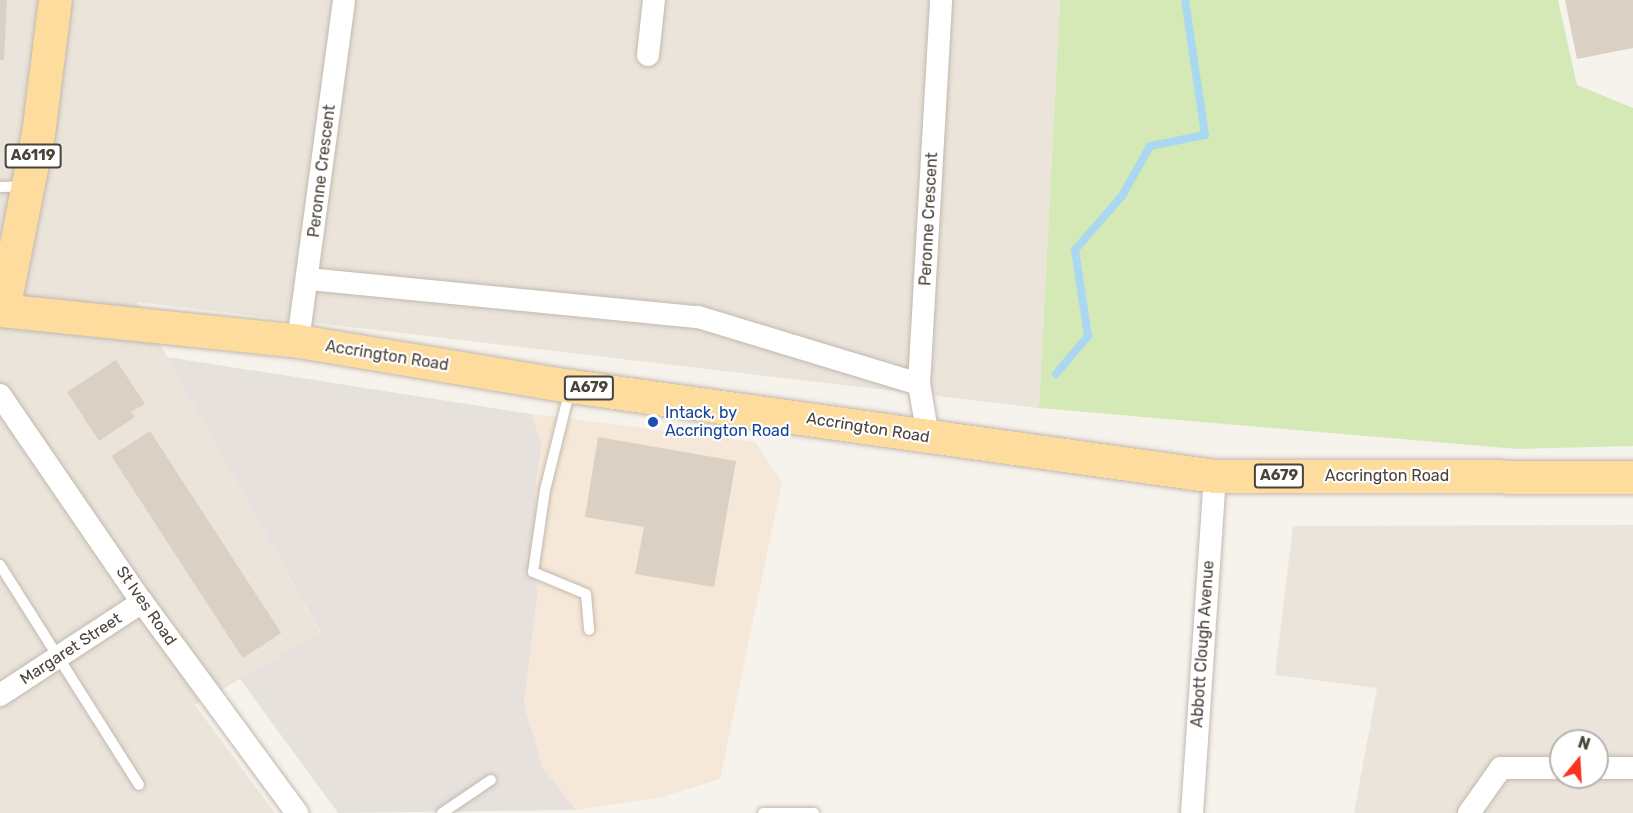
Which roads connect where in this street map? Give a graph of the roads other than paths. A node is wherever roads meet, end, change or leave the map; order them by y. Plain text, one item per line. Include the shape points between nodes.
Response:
1 (55, 0) edge
2 (344, 0) edge
3 (654, 0) edge
4 (941, 0) edge
5 (648, 54) dead end
6 (14, 187) edge
7 (308, 279) junction
8 (2, 310) edge
9 (298, 342) junction
10 (919, 384) junction
11 (571, 386) junction
12 (0, 395) edge
13 (928, 437) junction
14 (1215, 476) junction
15 (1633, 477) edge
16 (0, 565) edge
17 (142, 602) junction
18 (589, 630) dead end
19 (57, 658) junction
20 (0, 695) edge
21 (1549, 768) edge
22 (1609, 768) edge
23 (1633, 768) edge
24 (491, 780) dead end
25 (139, 785) dead end
26 (297, 813) edge
27 (442, 813) edge
28 (762, 813) edge
29 (814, 813) edge
30 (1192, 813) edge
31 (1469, 813) edge

1 - 6 main road, A6119
2 - 7 street, Peronne Crescent
3 - 5 street
4 - 10 street, Peronne Crescent
6 - 8 main road, A6119
7 - 9 street, Peronne Crescent
7 - 10 street via 698,317
8 - 9 main road, Accrington Road / A679
9 - 11 main road, Accrington Road / A679
10 - 13 street, Peronne Crescent
11 - 13 main road, Accrington Road / A679
11 - 18 lane via 545,490 534,572 586,594
12 - 17 street, St Ives Road
13 - 14 main road, Accrington Road / A679
14 - 15 main road, Accrington Road / A679
14 - 30 street, Abbott Clough Avenue
16 - 19 lane
17 - 19 street, Margaret Street
17 - 26 street, St Ives Road
19 - 20 street, Margaret Street
19 - 25 lane
21 - 31 street via 1501,768
22 - 23 street
24 - 27 lane
28 - 29 lane

